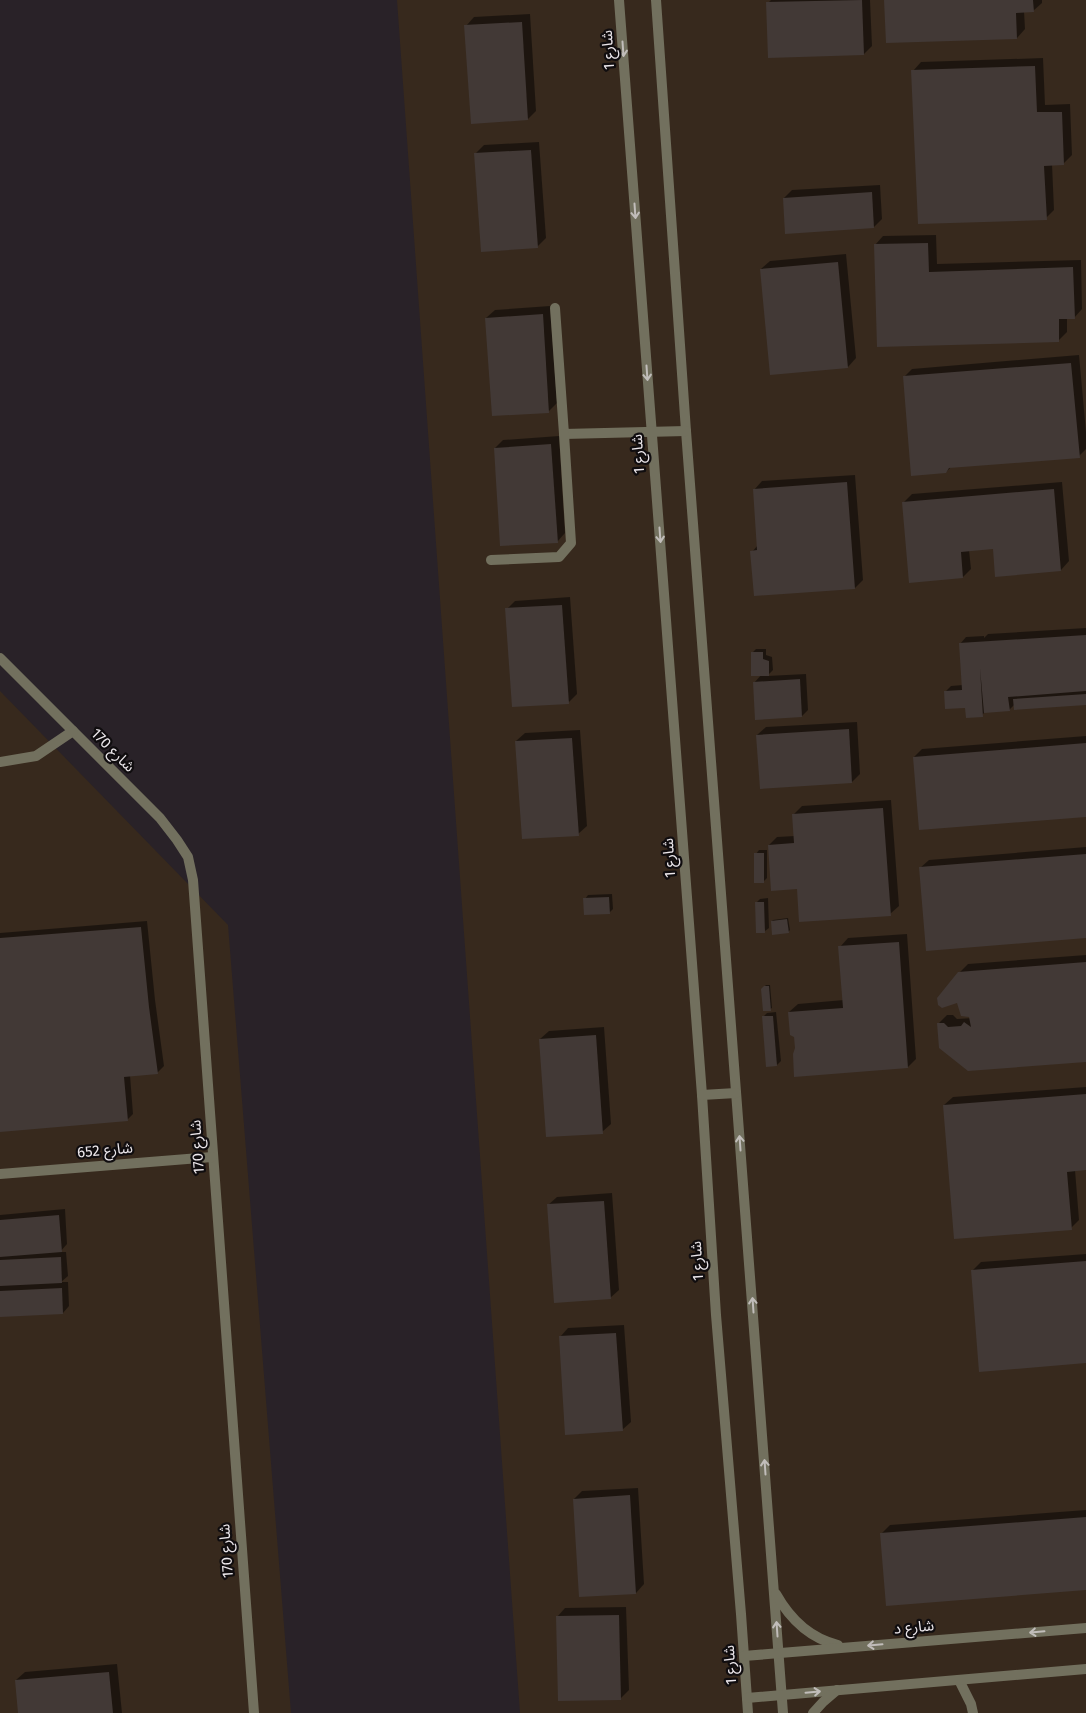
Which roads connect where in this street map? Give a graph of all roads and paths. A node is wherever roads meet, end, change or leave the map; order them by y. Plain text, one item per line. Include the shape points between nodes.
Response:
1 (619, 0) edge
2 (656, 0) edge
3 (555, 308) dead end
4 (686, 431) junction
5 (652, 433) junction
6 (564, 434) junction
7 (491, 560) dead end
8 (0, 658) edge
9 (73, 731) junction
10 (0, 762) edge
11 (736, 1093) junction
12 (702, 1095) junction
13 (212, 1157) junction
14 (0, 1174) edge
15 (774, 1592) junction
16 (1086, 1628) edge
17 (846, 1647) junction
18 (778, 1653) junction
19 (744, 1656) junction
20 (1086, 1669) edge
21 (959, 1680) junction
22 (838, 1690) junction
23 (781, 1694) junction
24 (747, 1698) junction
25 (253, 1712) edge
26 (748, 1713) edge
27 (783, 1713) edge
28 (813, 1713) edge
29 (973, 1713) edge

1 -> 5 street, شارع 1
2 - 4 street
3 - 6 street
4 - 5 street
4 - 11 street
5 - 6 street
5 -> 12 street, شارع 1
6 - 7 street via 571,543 559,557
8 - 9 street, شارع 170
9 - 10 street via 36,756
9 - 13 street, شارع 170 via 160,818 188,857 193,880
11 - 12 street
15 -> 11 street
12 - 19 street, شارع 1
13 - 14 street, شارع 652
13 - 25 street, شارع 170
15 - 17 street via 796,1623 828,1643
18 -> 15 street
16 -> 17 street, شارع د
17 - 18 street, شارع د
18 - 19 street, شارع د
18 - 23 street
19 - 24 street, شارع 1
20 - 21 street
21 - 22 street
21 - 29 street
23 -> 22 street
22 - 28 street
23 - 24 street
23 - 27 street
24 - 26 street, شارع 1

